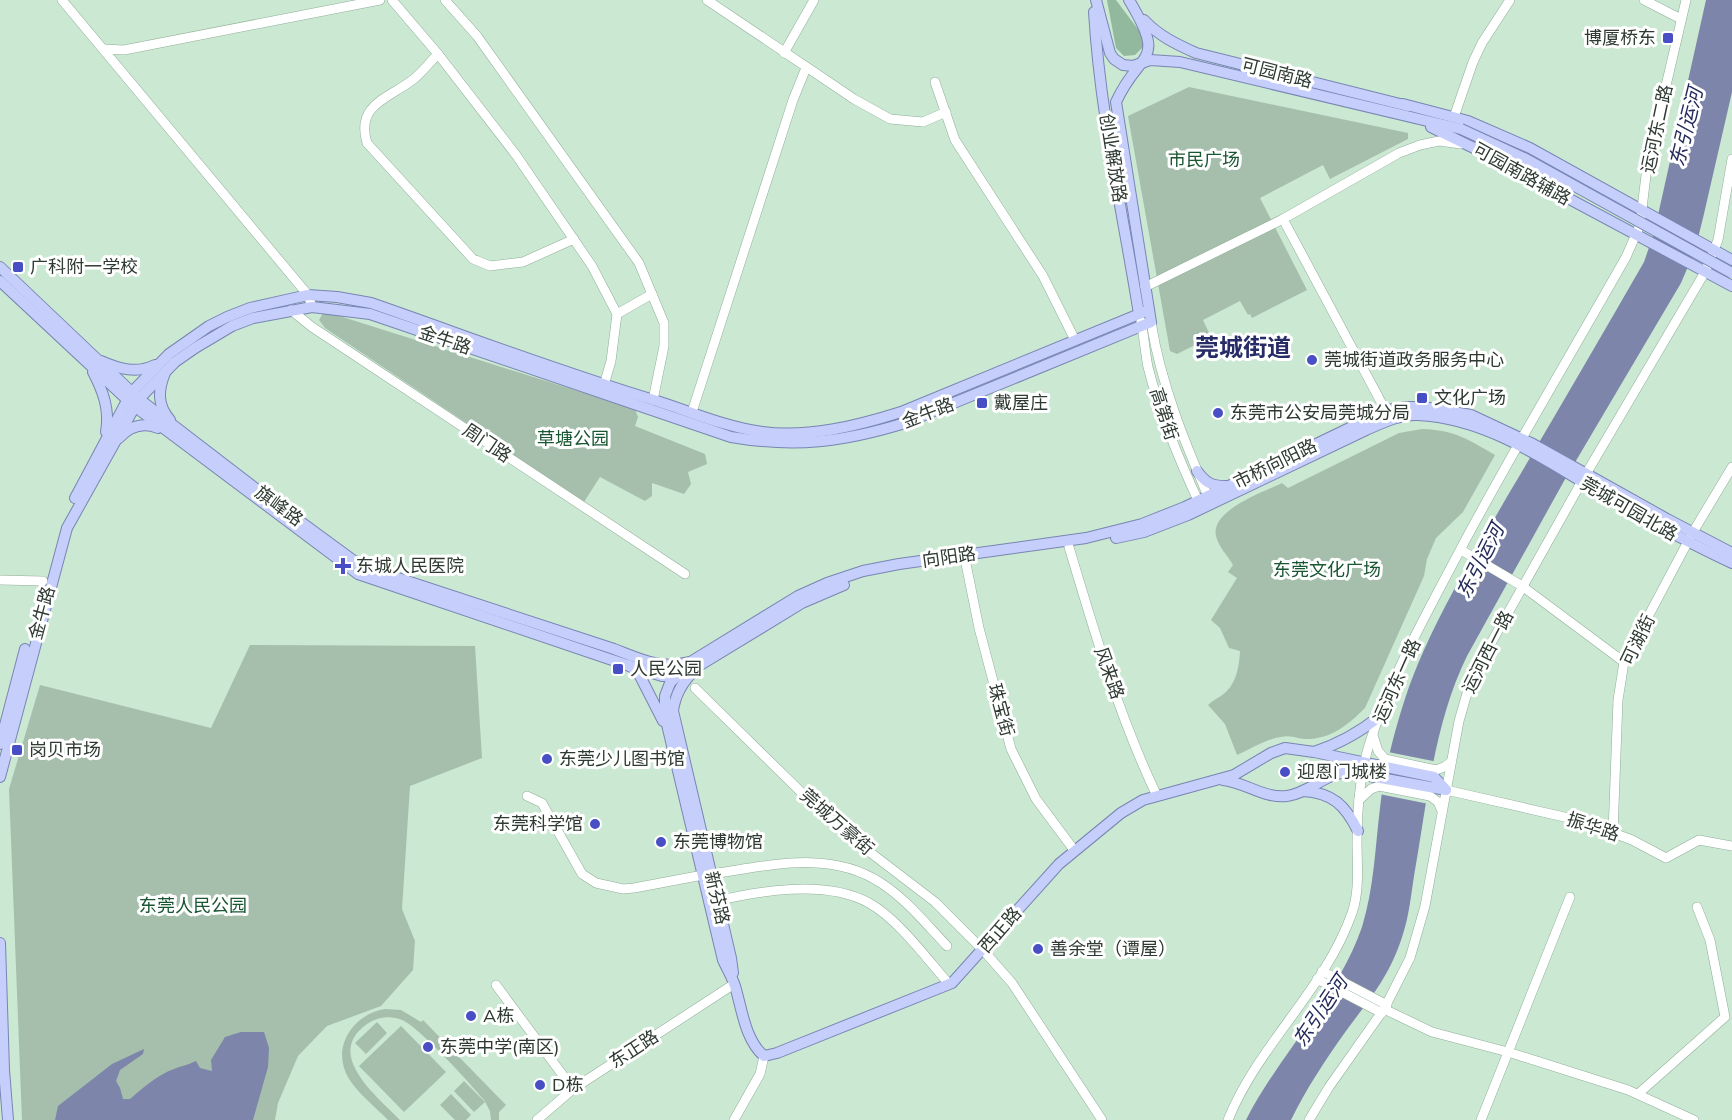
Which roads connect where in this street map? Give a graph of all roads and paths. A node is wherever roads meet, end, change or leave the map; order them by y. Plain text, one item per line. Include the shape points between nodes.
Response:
1 (62, 0) edge
2 (380, 0) edge
3 (392, 0) edge
4 (445, 0) edge
5 (707, 0) edge
6 (814, 0) edge
7 (1095, 0) edge
8 (1129, 0) edge
9 (1509, 0) edge
10 (1644, 0) edge
11 (1686, 0) edge
12 (1136, 11) junction
13 (1681, 20) junction
14 (103, 49) junction
15 (784, 53) junction
16 (438, 54) junction
17 (1171, 61) junction
18 (1144, 62) junction
19 (806, 68) junction
20 (1135, 73) junction
21 (935, 82) dead end
22 (1403, 105) junction
23 (946, 112) junction
24 (1394, 114) junction
25 (1424, 116) junction
26 (1454, 117) junction
27 (1475, 148) junction
28 (1732, 159) edge
29 (1643, 209) junction
30 (1283, 219) junction
31 (1636, 236) junction
32 (574, 239) junction
33 (1715, 250) junction
34 (1626, 257) joint
35 (1732, 260) edge
36 (0, 267) edge
37 (1705, 272) junction
38 (1732, 273) edge
39 (0, 281) edge
40 (1732, 286) edge
41 (1145, 287) junction
42 (652, 294) junction
43 (308, 295) junction
44 (312, 307) junction
45 (291, 310) junction
46 (617, 314) junction
47 (1145, 318) junction
48 (1075, 340) junction
49 (90, 360) junction
50 (164, 367) junction
51 (604, 385) junction
52 (133, 399) junction
53 (653, 400) junction
54 (692, 412) junction
55 (1388, 415) junction
56 (174, 431) junction
57 (1519, 442) junction
58 (108, 443) junction
59 (1531, 447) joint
60 (1732, 467) edge
61 (1197, 471) junction
62 (1584, 478) junction
63 (1224, 492) junction
64 (1205, 502) junction
65 (1693, 532) junction
66 (1688, 543) junction
67 (1069, 547) junction
68 (1461, 550) junction
69 (1732, 553) edge
70 (965, 558) junction
71 (1732, 563) edge
72 (685, 574) dead end
73 (0, 580) edge
74 (43, 581) junction
75 (1518, 584) junction
76 (630, 659) junction
77 (1624, 662) junction
78 (695, 664) junction
79 (645, 672) junction
80 (676, 676) junction
81 (695, 688) dead end
82 (665, 711) junction
83 (1380, 716) junction
84 (669, 733) junction
85 (1373, 735) junction
86 (0, 744) edge
87 (676, 745) junction
88 (1314, 752) junction
89 (1451, 762) junction
90 (1365, 763) junction
91 (1382, 772) junction
92 (1435, 773) junction
93 (1363, 775) junction
94 (0, 777) edge
95 (1220, 780) junction
96 (1446, 790) junction
97 (1302, 791) junction
98 (1431, 792) junction
99 (527, 796) dead end
100 (1157, 796) junction
101 (1359, 800) junction
102 (1442, 811) junction
103 (1358, 831) junction
104 (1613, 833) junction
105 (1732, 846) edge
106 (1074, 850) junction
107 (707, 874) junction
108 (1570, 897) dead end
109 (714, 901) junction
110 (1697, 907) dead end
111 (0, 944) edge
112 (947, 946) dead end
113 (983, 950) junction
114 (1319, 975) junction
115 (734, 984) junction
116 (949, 984) junction
117 (496, 985) dead end
118 (1382, 1008) junction
119 (1508, 1052) junction
120 (764, 1056) junction
121 (2, 1074) edge
122 (573, 1089) junction
123 (1638, 1094) junction
124 (8, 1120) edge
125 (537, 1120) edge
126 (734, 1120) edge
127 (1102, 1120) edge
128 (1228, 1120) edge
129 (1309, 1120) edge
130 (1481, 1120) edge
131 (1694, 1120) edge

1 - 14 street
2 - 14 street via 124,50
3 - 16 street
4 - 42 street via 477,36 639,263
5 - 15 street
6 - 15 street
7 - 18 main road, 可园南路 via 1110,53 1123,65
7 - 47 main road, 创业解放路 via 1106,121
8 - 12 main road
9 - 26 street via 1473,62
10 - 13 street
11 - 13 street, 运河东二路
12 - 18 main road via 1149,39
12 - 22 main road, 可园南路 via 1155,32 1196,53
13 - 29 street, 运河东二路 via 1647,167
14 - 43 street
15 - 19 street
16 - 32 street via 516,155
16 - 32 street via 415,78 372,107 364,124 367,143 473,259 490,266 523,262
17 - 18 main road, 可园南路
17 - 20 main road
17 - 24 main road, 可园南路
18 - 20 main road, 创业解放路
19 - 23 street via 890,118 923,122
19 - 54 street
20 - 41 main road, 创业解放路 via 1116,102
21 - 23 street
22 - 25 main road, 可园南路
22 - 26 main road, 可园南路辅路
23 - 48 street via 956,140 1043,276
24 - 25 main road, 可园南路
24 - 27 main road, 可园南路辅路
25 - 38 main road, bridge via 1524,158
26 - 29 main road, 可园南路辅路 via 1530,148
27 - 30 street via 1439,141 1420,145
27 - 31 main road, 可园南路辅路
28 - 33 street, 运河西一路
29 - 31 street, 运河东二路
29 - 33 main road, 可园南路辅路
30 - 41 street
30 - 55 street
31 - 34 street, 运河东二路
31 - 37 main road, 可园南路辅路
32 - 46 street
33 - 35 main road, 可园南路辅路
33 - 37 street, 运河西一路
34 - 57 street, 运河东一路
36 - 49 main road, 旗峰路
37 - 40 main road, 可园南路辅路
37 - 62 street, 运河西一路
39 - 49 main road, 旗峰路
41 - 47 main road, 创业解放路
42 - 46 street
42 - 53 street via 664,323 664,346
43 - 44 street
43 - 50 main road via 226,317 169,354
43 - 51 main road via 371,303
44 - 45 main road, 金牛路
44 - 47 main road, 金牛路 via 370,314 730,437 792,443 836,441 905,423
45 - 50 main road, 金牛路 via 232,326
45 - 72 street, 周门路
46 - 51 street
47 - 48 main road
47 - 61 street, 高第街 via 1161,376
47 - 64 street, 高第街 via 1148,366 1163,415 1173,444
48 - 54 main road via 860,425 762,432
49 - 50 main road via 144,371
49 - 52 main road, 旗峰路
49 - 58 main road via 107,412
50 - 52 main road
50 - 56 main road via 159,397
51 - 53 main road
52 - 56 main road, 旗峰路
52 - 58 main road
53 - 54 main road
55 - 57 main road, 市桥向阳路 via 1439,417
55 - 63 main road, 市桥向阳路
56 - 58 main road via 135,426
56 - 76 main road, 旗峰路 via 358,574
57 - 59 main road, 市桥向阳路
57 - 68 street, 运河东一路
58 - 74 main road via 61,525
58 - 94 main road, 金牛路 via 66,528
59 - 62 main road, 莞城可园北路
60 - 65 street, 可湖街
61 - 63 main road
61 - 64 street, 高第街
62 - 65 main road, 莞城可园北路
62 - 66 main road, 莞城可园北路
62 - 75 street, 运河西一路
63 - 64 main road, 向阳路
64 - 67 main road, 向阳路 via 1144,532
64 - 70 main road, 向阳路 via 1086,538
65 - 66 street, 可湖街
65 - 69 main road, 莞城可园北路
66 - 71 main road, 莞城可园北路
66 - 77 street, 可湖街
67 - 70 main road, 向阳路
67 - 100 street, 风来路 via 1101,654
68 - 75 street
68 - 83 street, 运河东一路
70 - 78 main road, 向阳路 via 865,578 830,590
70 - 106 street, 珠宝街 via 981,638 1011,749 1036,799
73 - 74 street
74 - 86 main road
75 - 77 street
75 - 89 street, 运河西一路 via 1470,683
76 - 78 main road, 旗峰路 via 664,666
76 - 79 main road
76 - 84 main road
77 - 104 street, 可湖街 via 1618,700
78 - 80 main road
78 - 87 main road via 674,703
79 - 80 main road
79 - 82 main road
80 - 82 main road via 665,696
81 - 113 street, 莞城万豪街 via 802,793 854,840 935,902
82 - 84 main road
82 - 87 main road
83 - 85 street, 运河东一路
83 - 88 main road via 1345,740
84 - 87 main road
85 - 90 street, 运河东一路
85 - 91 street
87 - 107 main road, 新芬路
88 - 90 main road, 西正路
88 - 95 main road, 西正路 via 1279,749 1244,771
89 - 92 street
89 - 96 street, 运河西一路
90 - 91 main road, 西正路
90 - 93 street, 运河东一路
91 - 92 main road, 西正路
91 - 93 main road, 西正路
91 - 98 main road, 西正路
91 - 101 street
92 - 96 main road
93 - 97 main road, 西正路 via 1343,772
93 - 101 street, 运河东一路
95 - 97 main road, 西正路 via 1280,797
95 - 100 main road, 西正路
96 - 98 main road, 西正路
96 - 102 street, 运河西一路
96 - 104 street, 振华路 via 1582,821
97 - 103 main road via 1336,801
98 - 102 street
99 - 107 street via 542,803 582,874 596,883 623,889
100 - 106 main road, 西正路 via 1131,806
101 - 103 street, 运河东一路
102 - 118 street, 运河西一路 via 1418,933 1410,958
103 - 114 street, 运河东一路 via 1353,912
104 - 105 street, 振华路 via 1666,858 1699,840
106 - 113 main road, 西正路
107 - 109 main road, 新芬路
107 - 112 street via 796,863 851,868 883,884
108 - 119 street
109 - 115 main road, 新芬路 via 723,960
109 - 116 street via 811,890 854,897 871,904 900,929
110 - 123 street via 1710,940 1725,1017
111 - 121 main road
113 - 116 main road, 西正路
113 - 127 street, 莞城万豪街 via 1012,983
114 - 118 street
114 - 128 street, 运河东一路 via 1247,1079
115 - 120 main road, 新芬路 via 751,1038
115 - 122 street, 东正路
116 - 120 main road, 西正路
117 - 122 street
118 - 119 street via 1432,1032
118 - 129 street, 运河西一路
119 - 123 street
119 - 130 street
120 - 126 street via 760,1074
121 - 124 main road
122 - 125 street, 东正路
123 - 131 street

